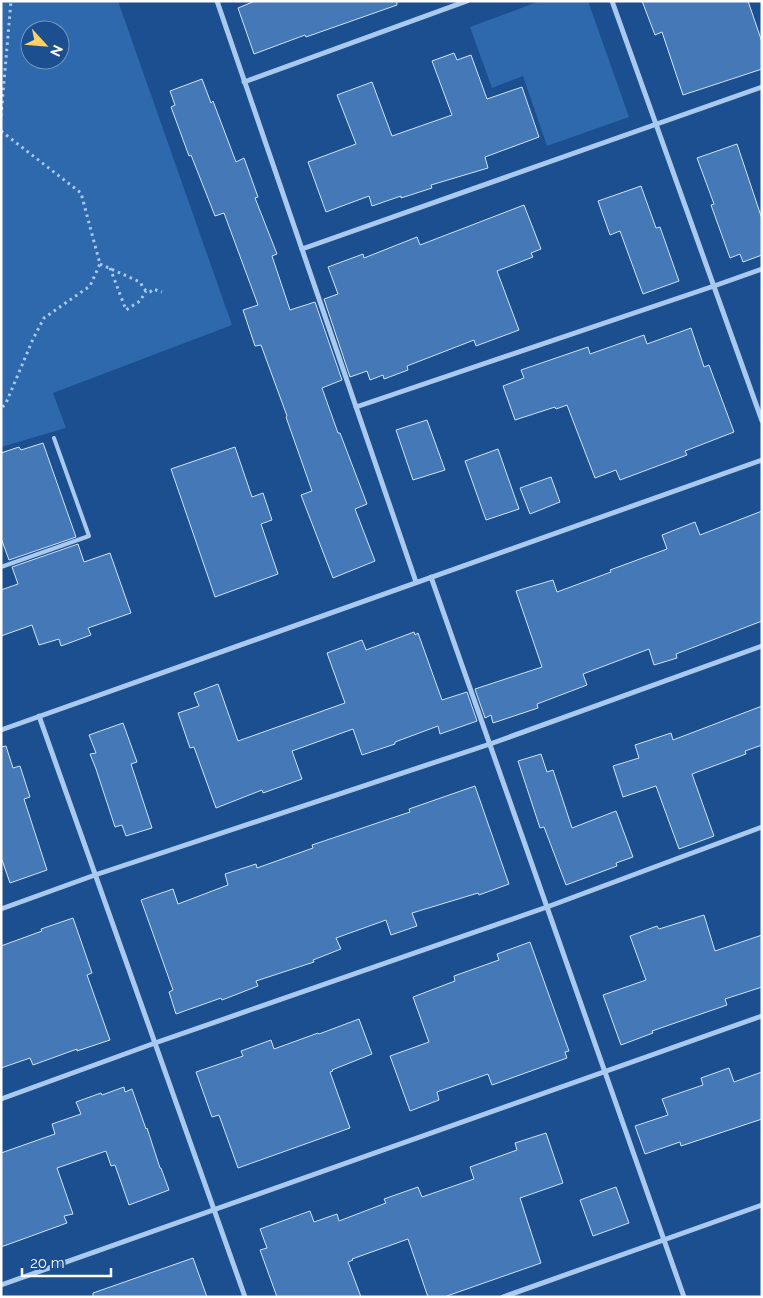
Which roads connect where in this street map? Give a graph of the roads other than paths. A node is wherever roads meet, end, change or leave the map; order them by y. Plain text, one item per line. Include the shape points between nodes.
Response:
1 (217, 1) edge
2 (467, 1) edge
3 (612, 1) edge
4 (244, 82) junction
5 (762, 87) edge
6 (656, 125) junction
7 (302, 249) junction
8 (762, 269) edge
9 (714, 286) junction
10 (356, 407) junction
11 (762, 421) edge
12 (54, 438) dead end
13 (762, 460) edge
14 (1, 567) edge
15 (431, 577) junction
16 (416, 582) junction
17 (762, 646) edge
18 (39, 716) junction
19 (1, 730) edge
20 (490, 744) junction
21 (762, 827) edge
22 (95, 875) junction
23 (547, 907) junction
24 (1, 908) edge
25 (762, 1016) edge
26 (155, 1043) junction
27 (605, 1072) junction
28 (1, 1099) edge
29 (762, 1205) edge
30 (214, 1209) junction
31 (664, 1240) junction
32 (1, 1285) edge
33 (245, 1297) edge
34 (503, 1297) edge
35 (684, 1297) edge

1 - 4 street
2 - 4 street
3 - 6 street
4 - 7 street
5 - 6 street
6 - 7 street
6 - 9 street
7 - 10 street
8 - 9 street
9 - 10 street
9 - 11 street
10 - 16 street
12 - 14 lane via 88,536
13 - 15 street
15 - 16 street
15 - 20 street
16 - 18 street
17 - 20 street
18 - 19 street
18 - 22 street
20 - 22 street
20 - 23 street
21 - 23 street
22 - 24 street
22 - 26 street
23 - 26 street
23 - 27 street
25 - 27 street
26 - 28 street
26 - 30 street
27 - 30 street
27 - 31 street
29 - 31 street
30 - 32 street
30 - 33 street
31 - 34 street
31 - 35 street

